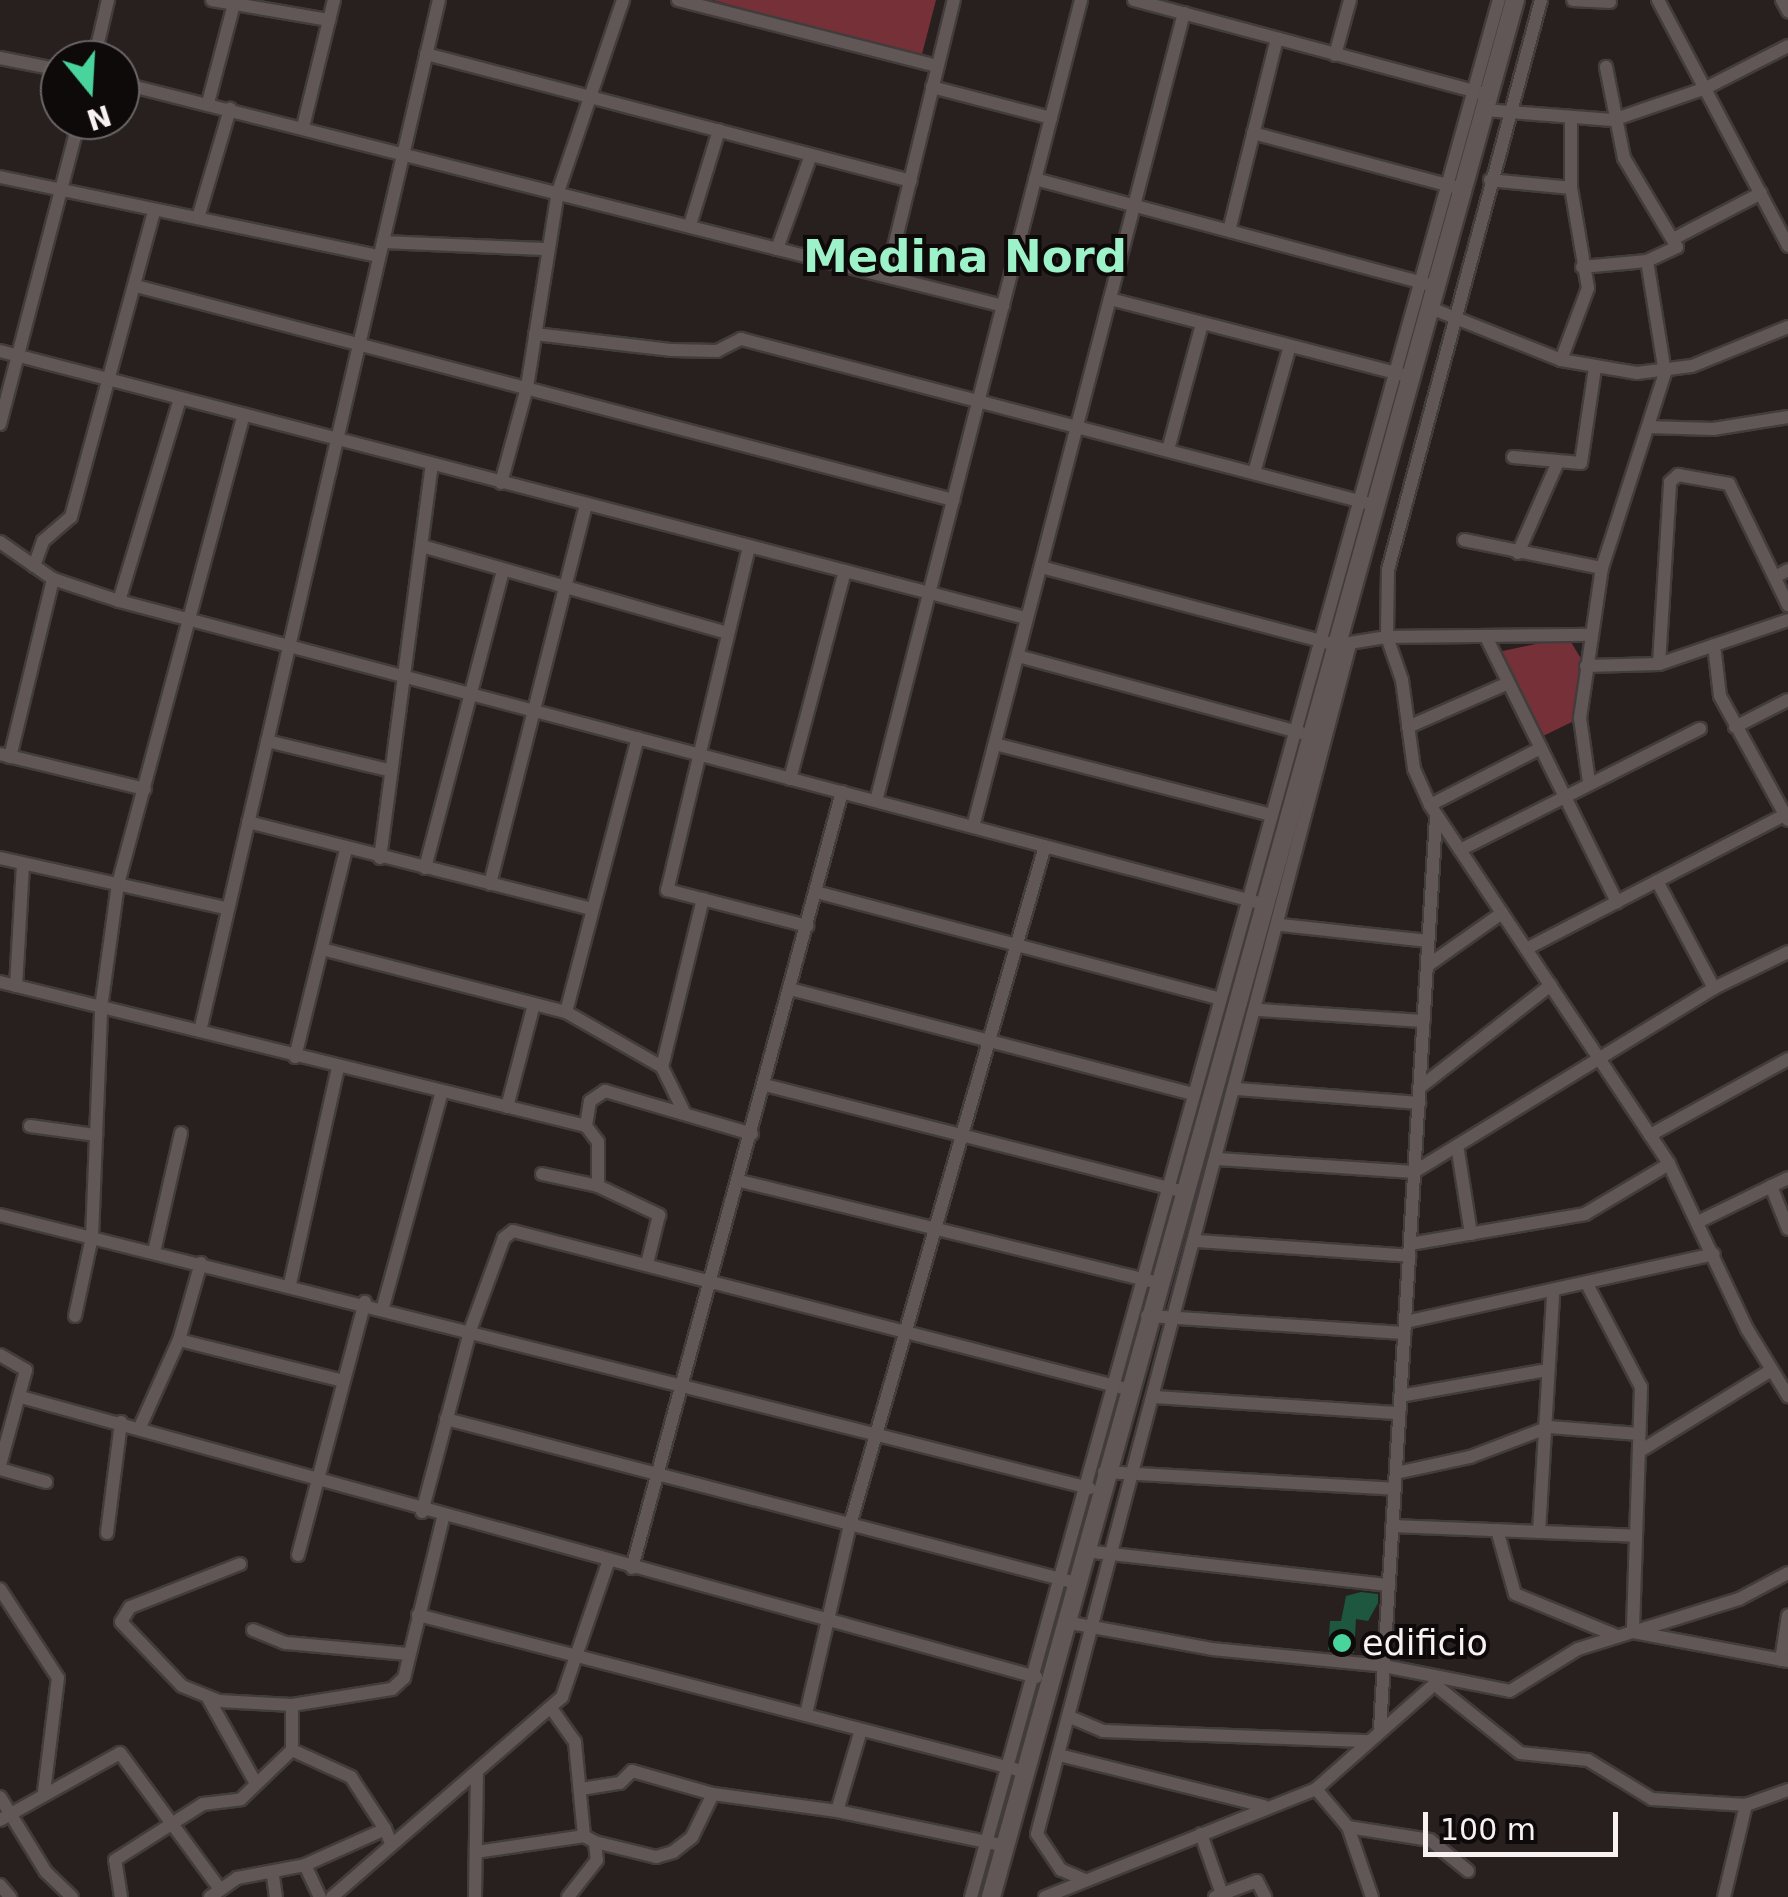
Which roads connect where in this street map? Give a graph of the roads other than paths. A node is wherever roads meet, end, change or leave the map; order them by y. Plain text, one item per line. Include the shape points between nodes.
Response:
1 (108, 0) edge
2 (212, 0) edge
3 (334, 0) edge
4 (439, 0) edge
5 (623, 0) edge
6 (678, 0) edge
7 (954, 0) edge
8 (1082, 0) edge
9 (1134, 0) edge
10 (1350, 0) edge
11 (1541, 0) edge
12 (1573, 0) edge
13 (1658, 0) edge
14 (1782, 0) edge
15 (1507, 1) edge
16 (235, 2) edge
17 (1610, 2) edge
18 (1788, 11) edge
19 (1184, 14) junction
20 (329, 20) junction
21 (1276, 38) junction
22 (99, 40) edge
23 (1788, 46) edge
24 (426, 54) junction
25 (1336, 54) junction
26 (0, 58) edge
27 (40, 66) edge
28 (936, 66) junction
29 (1606, 67) dead end
30 (140, 87) edge
31 (932, 88) junction
32 (1706, 88) junction
33 (590, 94) junction
34 (1482, 99) junction
35 (208, 102) junction
36 (230, 108) junction
37 (1509, 115) junction
38 (1051, 118) junction
39 (1613, 120) junction
40 (1571, 122) junction
41 (303, 126) junction
42 (719, 130) junction
43 (1253, 133) junction
44 (74, 140) edge
45 (404, 153) junction
46 (811, 155) junction
47 (0, 177) edge
48 (1036, 179) junction
49 (911, 180) junction
50 (1490, 180) junction
51 (1454, 187) junction
52 (1572, 188) junction
53 (62, 190) junction
54 (558, 192) junction
55 (1761, 194) junction
56 (1132, 204) junction
57 (154, 211) junction
58 (198, 218) junction
59 (690, 226) junction
60 (1230, 227) junction
61 (1676, 238) junction
62 (383, 242) junction
63 (1788, 246) edge
64 (544, 249) junction
65 (777, 249) junction
66 (379, 256) junction
67 (1647, 261) junction
68 (1582, 267) junction
69 (887, 276) junction
70 (1426, 284) junction
71 (136, 286) junction
72 (1110, 299) junction
73 (1003, 306) junction
74 (1428, 307) junction
75 (1456, 318) junction
76 (1202, 324) junction
77 (1788, 327) edge
78 (535, 334) junction
79 (358, 345) junction
80 (1290, 346) junction
81 (0, 351) edge
82 (19, 357) junction
83 (1561, 360) junction
84 (1595, 368) junction
85 (1665, 373) junction
86 (1403, 375) junction
87 (112, 381) junction
88 (526, 388) junction
89 (179, 402) junction
90 (976, 404) junction
91 (1788, 416) edge
92 (243, 418) junction
93 (0, 424) edge
94 (1075, 427) junction
95 (1648, 427) junction
96 (336, 441) junction
97 (1168, 450) junction
98 (1513, 457) dead end
99 (1557, 464) junction
100 (432, 466) junction
101 (1254, 473) junction
102 (501, 483) junction
103 (953, 500) junction
104 (1368, 503) junction
105 (586, 505) junction
106 (1464, 540) dead end
107 (0, 542) edge
108 (422, 546) junction
109 (749, 546) junction
110 (1366, 547) junction
111 (1518, 553) junction
112 (34, 566) junction
113 (1041, 567) junction
114 (1602, 568) junction
115 (503, 570) junction
116 (1388, 570) junction
117 (1788, 570) edge
118 (845, 572) junction
119 (1775, 577) junction
120 (53, 579) junction
121 (560, 592) junction
122 (929, 593) junction
123 (120, 602) junction
124 (1788, 605) edge
125 (1026, 618) junction
126 (186, 619) junction
127 (1788, 620) edge
128 (728, 633) junction
129 (1590, 635) junction
130 (1386, 637) junction
131 (1486, 637) junction
132 (1336, 643) junction
133 (1714, 645) junction
134 (289, 646) junction
135 (1018, 656) junction
136 (1659, 664) junction
137 (1586, 666) junction
138 (402, 676) junction
139 (1508, 683) junction
140 (470, 694) junction
141 (1788, 700) edge
142 (533, 711) junction
143 (1408, 726) junction
144 (1735, 727) junction
145 (1700, 729) dead end
146 (1295, 731) junction
147 (1314, 737) junction
148 (638, 738) junction
149 (267, 741) junction
150 (995, 744) junction
151 (1539, 749) junction
152 (5, 755) edge
153 (702, 755) junction
154 (388, 770) junction
155 (790, 779) junction
156 (1589, 782) junction
157 (145, 790) junction
158 (842, 792) junction
159 (1561, 796) junction
160 (876, 801) junction
161 (1433, 811) junction
162 (1271, 815) junction
163 (1787, 816) edge
164 (248, 822) junction
165 (973, 827) junction
166 (1045, 846) junction
167 (346, 849) junction
168 (1460, 850) junction
169 (0, 858) edge
170 (380, 858) junction
171 (23, 864) junction
172 (425, 868) junction
173 (1656, 882) junction
174 (118, 884) junction
175 (490, 884) junction
176 (816, 892) junction
177 (703, 899) junction
178 (1255, 902) junction
179 (1617, 902) junction
180 (226, 908) junction
181 (589, 908) junction
182 (1502, 913) junction
183 (1281, 924) junction
184 (807, 926) junction
185 (1428, 941) junction
186 (1016, 945) junction
187 (322, 949) junction
188 (1526, 949) junction
189 (1788, 952) edge
190 (1427, 966) junction
191 (0, 982) edge
192 (16, 986) junction
193 (1551, 986) junction
194 (1714, 988) junction
195 (790, 990) junction
196 (1220, 999) junction
197 (534, 1004) junction
198 (101, 1008) junction
199 (1258, 1010) junction
200 (566, 1012) junction
201 (1424, 1020) junction
202 (200, 1031) junction
203 (988, 1041) junction
204 (295, 1057) junction
205 (1788, 1059) edge
206 (1601, 1062) junction
207 (338, 1068) junction
208 (662, 1068) junction
209 (765, 1086) junction
210 (1420, 1088) junction
211 (1237, 1089) junction
212 (442, 1092) junction
213 (1193, 1094) junction
214 (1418, 1103) junction
215 (506, 1107) junction
216 (684, 1114) junction
217 (30, 1126) dead end
218 (586, 1126) junction
219 (181, 1133) dead end
220 (752, 1134) junction
221 (96, 1135) junction
222 (962, 1136) junction
223 (1650, 1136) junction
224 (1458, 1152) junction
225 (1218, 1160) junction
226 (1669, 1164) junction
227 (1414, 1172) junction
228 (542, 1174) dead end
229 (1788, 1178) edge
230 (740, 1181) junction
231 (598, 1186) junction
232 (1771, 1186) junction
233 (1175, 1189) junction
234 (0, 1215) edge
235 (1700, 1220) junction
236 (1788, 1229) edge
237 (934, 1230) junction
238 (1470, 1234) junction
239 (92, 1237) junction
240 (1196, 1241) junction
241 (1409, 1250) junction
242 (154, 1252) junction
243 (1714, 1254) junction
244 (202, 1263) junction
245 (647, 1264) junction
246 (1148, 1282) junction
247 (290, 1284) junction
248 (713, 1284) junction
249 (1589, 1288) junction
250 (1553, 1294) junction
251 (365, 1302) junction
252 (384, 1307) junction
253 (1146, 1315) junction
254 (75, 1316) dead end
255 (1175, 1320) junction
256 (471, 1328) junction
257 (1404, 1328) junction
258 (907, 1333) junction
259 (179, 1340) junction
260 (0, 1355) edge
261 (1548, 1370) junction
262 (1770, 1371) junction
263 (343, 1381) junction
264 (686, 1384) junction
265 (1119, 1387) junction
266 (1400, 1396) junction
267 (1788, 1396) edge
268 (21, 1397) junction
269 (1155, 1398) junction
270 (1399, 1412) junction
271 (446, 1419) junction
272 (121, 1422) junction
273 (140, 1427) junction
274 (1549, 1427) junction
275 (4, 1433) edge
276 (1639, 1434) junction
277 (878, 1435) junction
278 (1640, 1451) junction
279 (0, 1467) edge
280 (1396, 1473) junction
281 (662, 1476) junction
282 (1134, 1476) junction
283 (316, 1481) junction
284 (46, 1482) dead end
285 (1096, 1483) junction
286 (1395, 1489) junction
287 (422, 1512) junction
288 (443, 1518) junction
289 (850, 1525) junction
290 (1392, 1526) junction
291 (1497, 1530) junction
292 (1539, 1532) junction
293 (107, 1533) dead end
294 (1636, 1536) junction
295 (1084, 1550) junction
296 (298, 1555) dead end
297 (1113, 1555) junction
298 (609, 1560) junction
299 (240, 1564) dead end
300 (632, 1568) junction
301 (1788, 1573) edge
302 (1057, 1579) junction
303 (1076, 1584) junction
304 (1389, 1585) junction
305 (0, 1589) edge
306 (418, 1615) junction
307 (1788, 1616) edge
308 (1065, 1622) junction
309 (829, 1623) junction
310 (252, 1630) dead end
311 (1093, 1632) junction
312 (1633, 1632) junction
313 (1617, 1636) junction
314 (408, 1654) junction
315 (580, 1660) junction
316 (1785, 1660) edge
317 (1384, 1666) junction
318 (1039, 1678) junction
319 (1438, 1681) junction
320 (208, 1698) junction
321 (292, 1705) junction
322 (551, 1708) junction
323 (806, 1714) junction
324 (1070, 1717) junction
325 (1380, 1728) junction
326 (861, 1730) junction
327 (1369, 1741) junction
328 (292, 1750) junction
329 (1059, 1755) junction
330 (1003, 1765) junction
331 (1026, 1772) junction
332 (477, 1774) junction
333 (254, 1780) junction
334 (581, 1789) junction
335 (1316, 1789) junction
336 (1788, 1790) edge
337 (44, 1792) junction
338 (714, 1794) junction
339 (0, 1796) edge
340 (1746, 1805) junction
341 (1264, 1806) junction
342 (838, 1812) junction
343 (6, 1816) edge
344 (1348, 1827) junction
345 (170, 1828) junction
346 (385, 1829) junction
347 (1201, 1834) junction
348 (589, 1839) junction
349 (985, 1839) junction
350 (392, 1843) junction
351 (1006, 1846) junction
352 (476, 1852) junction
353 (306, 1865) junction
354 (1468, 1872) dead end
355 (272, 1876) junction
356 (1084, 1880) junction
357 (0, 1884) edge
358 (215, 1893) edge
359 (1219, 1895) edge
360 (10, 1897) edge
361 (72, 1897) edge
362 (121, 1897) edge
363 (276, 1897) edge
364 (320, 1897) edge
365 (332, 1897) edge
366 (476, 1897) edge
367 (568, 1897) edge
368 (971, 1897) edge
369 (992, 1897) edge
370 (1045, 1897) edge
371 (1264, 1897) edge
372 (1372, 1897) edge
373 (1724, 1897) edge

1 - 22 street
2 - 16 street
3 - 20 street
4 - 24 street
5 - 33 street
6 - 28 street
7 - 28 street
8 - 38 street
9 - 19 street
10 - 25 street
11 - 37 street
12 - 17 street
13 - 32 street
14 - 18 street
15 - 34 street
16 - 20 street
16 - 35 street
19 - 21 street
19 - 56 street
20 - 41 street
21 - 25 street
21 - 43 street
23 - 32 street
24 - 33 street
24 - 45 street
25 - 34 street
26 - 27 street
28 - 31 street
29 - 39 street
30 - 35 street
31 - 38 street
31 - 49 street
32 - 39 street
32 - 55 street
33 - 42 street
33 - 54 street
34 - 37 street
34 - 51 street
35 - 36 street
36 - 41 street
36 - 58 street
37 - 40 street
37 - 50 street
38 - 48 street
39 - 40 street
39 - 61 street via 1633,175
40 - 52 street
41 - 45 street
42 - 46 street
42 - 59 street
43 - 51 street
43 - 60 street
44 - 53 street
45 - 54 street
45 - 62 street
46 - 49 street
46 - 65 street
47 - 53 street
48 - 56 street
48 - 73 street
49 - 69 street
50 - 52 street
50 - 75 street
51 - 70 street
52 - 68 street
53 - 57 street
53 - 82 street
54 - 59 street
54 - 64 street
55 - 61 street
55 - 63 street
56 - 60 street
56 - 72 street
57 - 58 street
57 - 71 street
58 - 66 street
59 - 65 street
60 - 70 street
61 - 67 street via 1672,253
62 - 64 street
62 - 66 street
64 - 78 street
65 - 69 street
66 - 79 street
67 - 68 street
67 - 85 street
68 - 83 street via 1587,298
69 - 73 street
70 - 74 street
70 - 86 street
71 - 79 street
71 - 87 street
72 - 76 street
72 - 94 street
73 - 90 street
74 - 75 street
74 - 86 street
75 - 83 street
75 - 116 street
76 - 80 street
76 - 97 street
77 - 85 street
78 - 88 street
78 - 90 street via 672,350 717,351 741,340
79 - 88 street
79 - 96 street
80 - 86 street
80 - 101 street
81 - 82 street
82 - 87 street
82 - 93 street
83 - 84 street
84 - 85 street
84 - 99 street via 1581,463
85 - 95 street
86 - 104 street
87 - 89 street
87 - 112 street via 70,517 43,541
88 - 102 street
88 - 103 street
89 - 92 street
89 - 123 street
90 - 94 street
90 - 103 street
91 - 95 street via 1713,428
92 - 96 street
92 - 126 street
94 - 97 street
94 - 113 street
95 - 114 street
96 - 100 street
96 - 134 street
97 - 101 street
98 - 99 street
99 - 111 street
100 - 102 street
100 - 108 street
101 - 104 street
102 - 105 street
103 - 122 street
104 - 110 street
104 - 132 street
105 - 109 street
105 - 121 street
106 - 111 street
107 - 112 street
108 - 115 street
108 - 138 street
109 - 118 street
109 - 128 street
110 - 116 street
110 - 132 street
111 - 114 street
112 - 120 street
113 - 125 street
113 - 132 street
114 - 129 street
115 - 121 street
115 - 140 street
116 - 130 street
117 - 119 street
118 - 122 street
118 - 155 street
119 - 124 street
119 - 136 street via 1725,479 1678,476 1670,482
120 - 123 street
120 - 152 street
121 - 128 street
121 - 142 street
122 - 125 street
122 - 160 street
123 - 126 street
125 - 135 street
126 - 134 street
126 - 157 street
127 - 133 street
128 - 153 street
129 - 131 street
129 - 137 street
130 - 131 street
130 - 132 street
130 - 143 street
131 - 139 street
132 - 146 street
132 - 147 street
132 - 183 street
133 - 136 street
133 - 144 street via 1720,696
134 - 138 street
134 - 149 street
135 - 146 street
135 - 150 street
136 - 137 street
137 - 156 street via 1581,732
138 - 140 street
138 - 154 street
139 - 143 street
139 - 151 street
140 - 142 street
140 - 172 street
141 - 144 street
142 - 148 street
142 - 175 street
143 - 161 street via 1414,770
144 - 163 street
145 - 156 street
146 - 147 street
146 - 162 street
147 - 178 street
148 - 153 street
148 - 181 street
149 - 154 street
149 - 164 street
150 - 162 street
150 - 165 street
151 - 159 street
151 - 161 street
152 - 157 street
153 - 155 street
153 - 177 street via 666,890
154 - 170 street
155 - 158 street
156 - 159 street
157 - 174 street
158 - 160 street
158 - 176 street
159 - 168 street
159 - 179 street
160 - 165 street
161 - 168 street
161 - 185 street
162 - 178 street
163 - 173 street
164 - 167 street
164 - 180 street
165 - 166 street
166 - 178 street
166 - 186 street
167 - 170 street
167 - 187 street
168 - 182 street
169 - 171 street
170 - 172 street
171 - 174 street
171 - 192 street
172 - 175 street
173 - 179 street
173 - 194 street
174 - 180 street
174 - 198 street
175 - 181 street
176 - 184 street
176 - 186 street
177 - 184 street
177 - 208 street
178 - 196 street
178 - 233 street
179 - 188 street
180 - 202 street
181 - 200 street
182 - 188 street
182 - 190 street
183 - 185 street
183 - 199 street
184 - 195 street
185 - 190 street
186 - 196 street
186 - 203 street
187 - 197 street
187 - 204 street
188 - 193 street
189 - 194 street
190 - 201 street
191 - 192 street
192 - 198 street
193 - 206 street
193 - 210 street
194 - 206 street
195 - 203 street
195 - 209 street
196 - 213 street
197 - 200 street
197 - 215 street
198 - 202 street
198 - 221 street
199 - 201 street
199 - 211 street
200 - 208 street
201 - 210 street
202 - 204 street
203 - 213 street
203 - 222 street
204 - 207 street
205 - 223 street
206 - 223 street
206 - 224 street
207 - 212 street
207 - 247 street
208 - 216 street
209 - 220 street
209 - 222 street
210 - 214 street
211 - 214 street
211 - 225 street
212 - 215 street
212 - 252 street
213 - 233 street
214 - 227 street
215 - 218 street
216 - 218 street via 605,1091 590,1102
216 - 220 street
217 - 221 street
218 - 231 street via 598,1142
219 - 242 street
220 - 230 street
221 - 239 street
222 - 233 street
222 - 237 street
223 - 226 street
224 - 227 street
224 - 238 street
225 - 227 street
225 - 240 street
226 - 235 street
226 - 238 street via 1586,1214
227 - 241 street
228 - 231 street
229 - 232 street
230 - 237 street
230 - 248 street
231 - 245 street via 659,1215
232 - 235 street
232 - 236 street
233 - 246 street
234 - 239 street
235 - 243 street
237 - 246 street
237 - 258 street
238 - 241 street
239 - 242 street
239 - 254 street
240 - 241 street
240 - 255 street
241 - 257 street
242 - 244 street
243 - 249 street
243 - 262 street
244 - 247 street
244 - 259 street
245 - 248 street
245 - 256 street via 514,1231 504,1238
246 - 253 street
246 - 265 street
247 - 251 street
248 - 258 street
248 - 264 street
249 - 250 street
249 - 276 street via 1638,1371
250 - 257 street
250 - 261 street
251 - 252 street
251 - 263 street
252 - 256 street
253 - 255 street
253 - 265 street
255 - 257 street
255 - 269 street
256 - 264 street
256 - 271 street
257 - 266 street
258 - 265 street
258 - 277 street
259 - 263 street
259 - 273 street
260 - 268 street via 26,1364
261 - 266 street
261 - 274 street
262 - 267 street
262 - 278 street
263 - 283 street
264 - 277 street
264 - 281 street
265 - 285 street
266 - 270 street
268 - 272 street
268 - 275 street
269 - 270 street
269 - 282 street
270 - 280 street
271 - 281 street
271 - 287 street
272 - 273 street
272 - 293 street
273 - 283 street
274 - 276 street
274 - 280 street via 1470,1457
274 - 292 street
275 - 279 street
276 - 278 street
277 - 285 street
277 - 289 street
278 - 294 street
279 - 284 street
280 - 286 street
281 - 289 street
281 - 300 street
282 - 285 street
282 - 286 street
282 - 297 street
283 - 287 street
283 - 296 street
285 - 295 street
285 - 302 street
286 - 290 street
287 - 288 street
288 - 298 street
288 - 306 street
289 - 302 street
289 - 309 street
290 - 291 street
290 - 304 street
291 - 292 street
291 - 313 street via 1515,1594
292 - 294 street
294 - 312 street
295 - 297 street
295 - 303 street
297 - 304 street
297 - 311 street
298 - 300 street
298 - 315 street
299 - 320 street via 123,1615 157,1667
300 - 309 street
301 - 312 street via 1739,1599
302 - 303 street
302 - 318 street
303 - 308 street
304 - 317 street
305 - 337 street via 58,1678
306 - 314 street
306 - 315 street
307 - 316 street
308 - 311 street
308 - 318 street
309 - 318 street
309 - 323 street
310 - 314 street via 286,1644
311 - 317 street
311 - 324 street
312 - 313 street
312 - 316 street
313 - 319 street via 1569,1654 1510,1692
314 - 321 street via 404,1678 392,1689
315 - 322 street
315 - 323 street
317 - 319 street
317 - 325 street
318 - 330 street
318 - 331 street
319 - 325 street
319 - 340 street via 1520,1753 1588,1760 1652,1799
320 - 321 street
320 - 333 street
321 - 328 street
322 - 332 street
322 - 334 street via 575,1742
323 - 326 street
324 - 327 street via 1103,1731
324 - 329 street
325 - 327 street
326 - 330 street
326 - 342 street
327 - 335 street
328 - 333 street
328 - 346 street via 351,1777
329 - 341 street
329 - 356 street via 1037,1837 1062,1870
330 - 331 street
330 - 349 street
331 - 351 street
332 - 350 street
332 - 352 street
333 - 345 street via 241,1799 203,1804
334 - 338 street via 620,1783 632,1771
334 - 348 street
335 - 341 street
335 - 344 street
336 - 340 street
337 - 343 street
337 - 345 street via 120,1753
338 - 342 street
338 - 348 street via 692,1837 673,1852 656,1857
339 - 343 street
340 - 373 street
341 - 347 street
342 - 349 street
343 - 361 street
344 - 354 street via 1430,1840
344 - 372 street
345 - 358 street
345 - 362 street via 115,1860
346 - 350 street
346 - 353 street
347 - 356 street
347 - 359 street
348 - 352 street
348 - 367 street via 596,1864
349 - 351 street
349 - 368 street
350 - 365 street
351 - 369 street
352 - 366 street
353 - 355 street
353 - 364 street
355 - 358 street via 238,1878
355 - 363 street
356 - 370 street
357 - 360 street
359 - 371 street via 1258,1881

